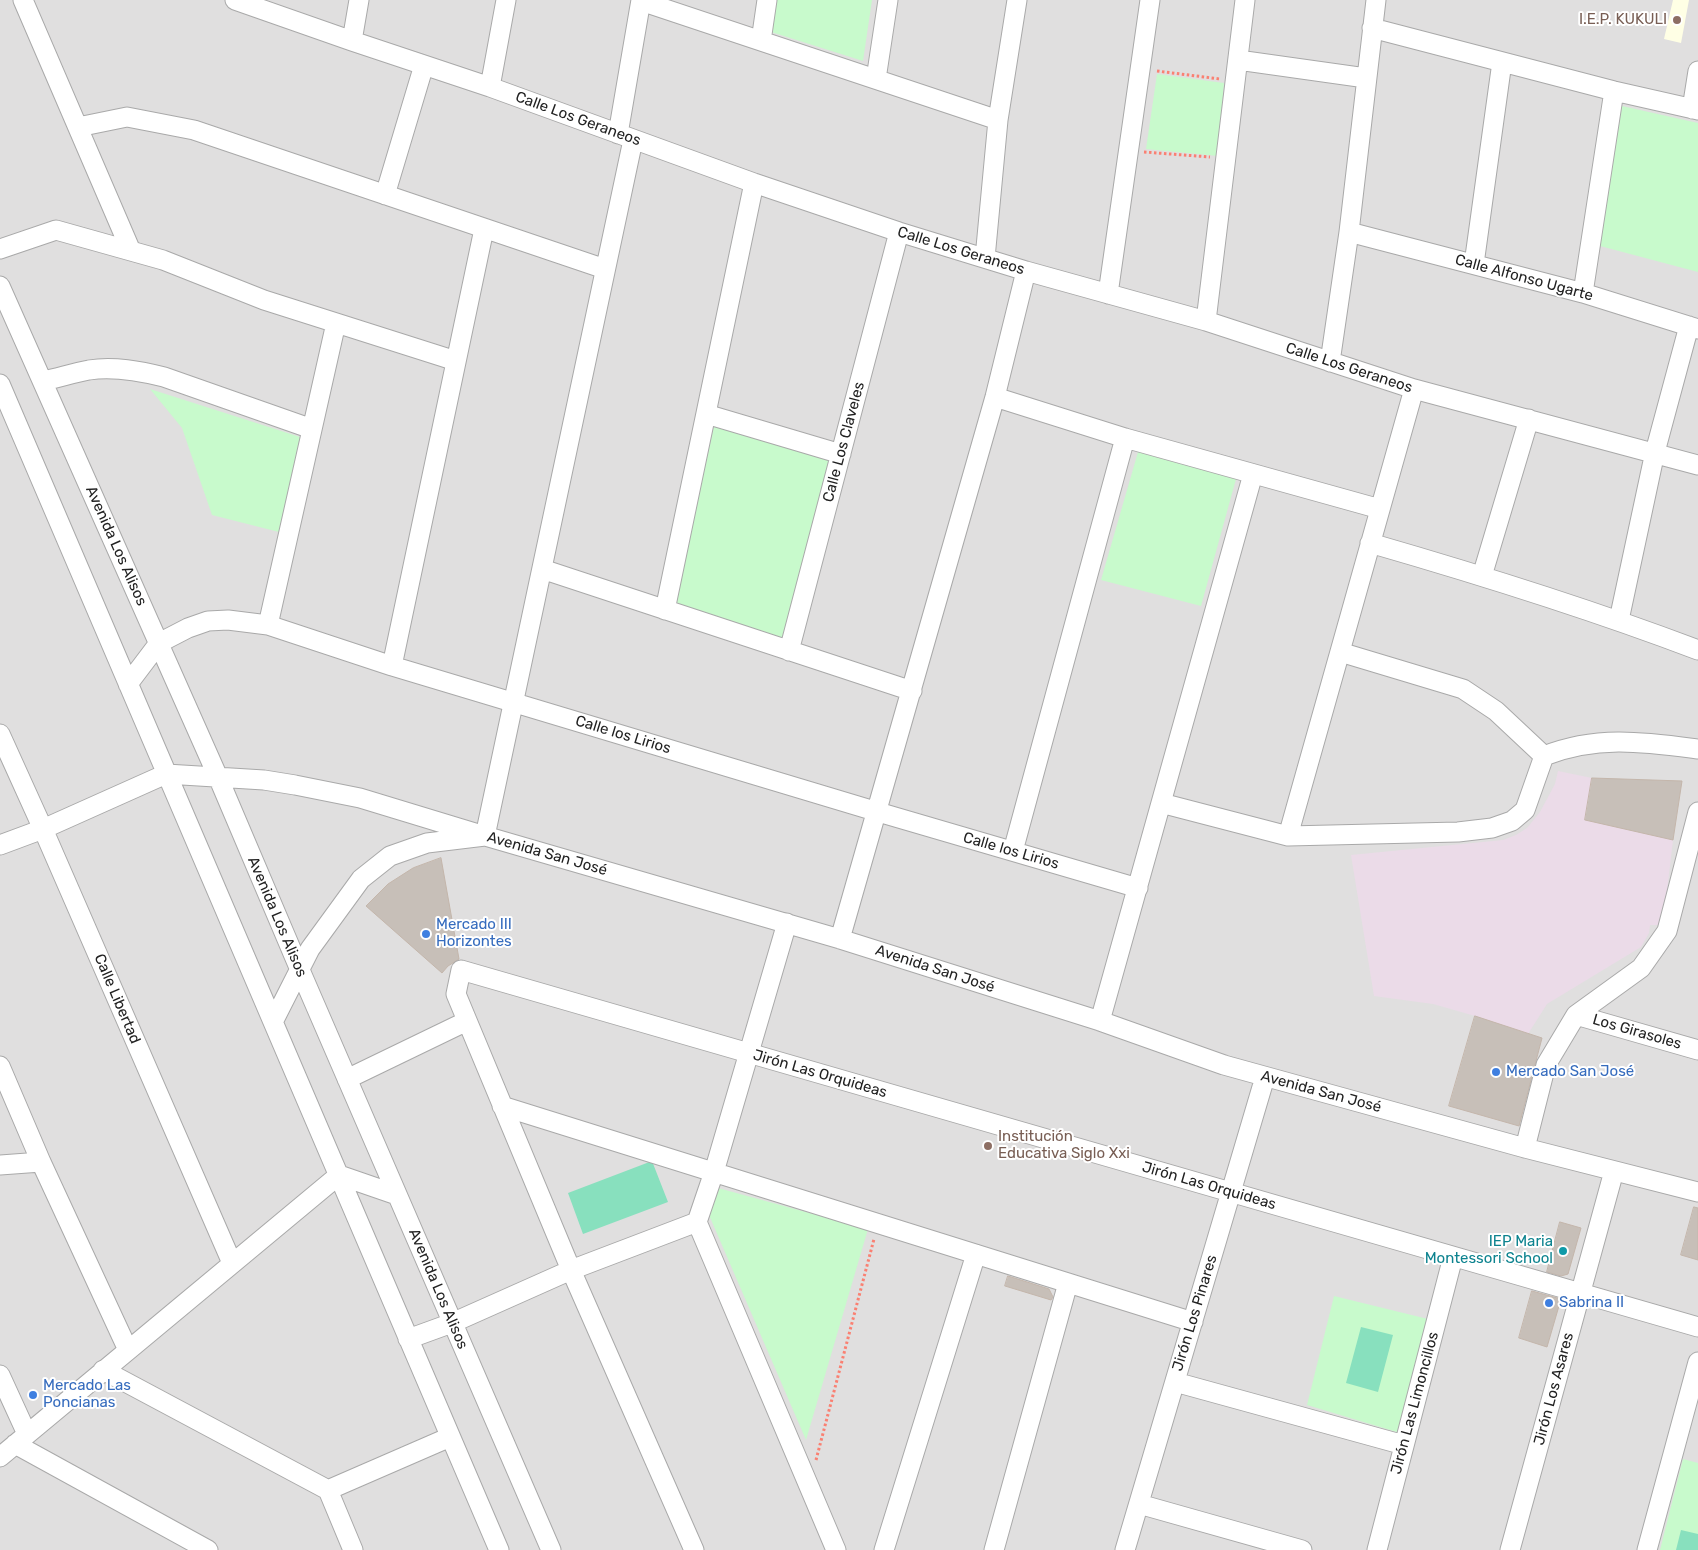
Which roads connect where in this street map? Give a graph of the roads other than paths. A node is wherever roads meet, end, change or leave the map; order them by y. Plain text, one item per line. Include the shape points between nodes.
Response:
1 (23, 0) edge
2 (235, 0) edge
3 (359, 0) edge
4 (506, 0) edge
5 (767, 0) edge
6 (888, 0) edge
7 (1017, 0) edge
8 (1150, 0) edge
9 (1245, 0) edge
10 (1376, 0) edge
11 (641, 1) edge
12 (1372, 28) junction
13 (352, 41) junction
14 (761, 41) junction
15 (1238, 60) junction
16 (1502, 62) junction
17 (424, 65) junction
18 (1698, 71) edge
19 (1366, 78) junction
20 (876, 80) junction
21 (490, 87) junction
22 (1614, 91) junction
23 (1695, 110) edge
24 (998, 120) junction
25 (78, 127) junction
26 (626, 137) junction
27 (754, 183) junction
28 (385, 195) junction
29 (484, 229) junction
30 (899, 232) junction
31 (1349, 232) junction
32 (0, 250) edge
33 (131, 251) junction
34 (985, 258) junction
35 (1474, 264) junction
36 (605, 269) junction
37 (1026, 271) junction
38 (0, 286) edge
39 (1583, 293) junction
40 (1108, 294) junction
41 (1206, 321) junction
42 (336, 323) junction
43 (1694, 328) edge
44 (456, 362) junction
45 (1330, 362) junction
46 (43, 382) junction
47 (0, 384) edge
48 (1414, 389) junction
49 (995, 397) junction
50 (706, 414) junction
51 (1529, 420) junction
52 (312, 428) junction
53 (1125, 438) junction
54 (1655, 452) junction
55 (841, 454) junction
56 (1698, 465) edge
57 (1254, 474) junction
58 (1380, 509) junction
59 (1370, 543) junction
60 (542, 569) junction
61 (1482, 576) junction
62 (665, 610) junction
63 (1619, 620) junction
64 (268, 625) junction
65 (159, 643) junction
66 (1698, 650) edge
67 (789, 651) junction
68 (1340, 652) junction
69 (392, 666) junction
70 (128, 684) junction
71 (912, 691) junction
72 (514, 702) junction
73 (0, 734) edge
74 (1698, 749) edge
75 (1544, 756) junction
76 (166, 774) junction
77 (218, 777) junction
78 (1161, 803) junction
79 (878, 812) junction
80 (1698, 812) edge
81 (43, 829) junction
82 (485, 836) junction
83 (1288, 836) junction
84 (0, 846) edge
85 (1013, 851) junction
86 (1138, 888) junction
87 (787, 923) junction
88 (840, 939) junction
89 (300, 970) junction
90 (1576, 1015) junction
91 (467, 1021) junction
92 (1100, 1021) junction
93 (273, 1022) junction
94 (1698, 1050) edge
95 (749, 1053) junction
96 (0, 1066) edge
97 (1265, 1077) junction
98 (347, 1079) junction
99 (502, 1106) junction
100 (1525, 1148) junction
101 (41, 1162) junction
102 (0, 1165) edge
103 (1614, 1171) junction
104 (714, 1172) junction
105 (339, 1175) junction
106 (1231, 1192) junction
107 (1698, 1192) edge
108 (397, 1195) junction
109 (697, 1222) junction
110 (976, 1254) junction
111 (1453, 1256) junction
112 (232, 1264) junction
113 (571, 1270) junction
114 (1068, 1283) junction
115 (1580, 1293) junction
116 (1193, 1322) junction
117 (452, 1323) junction
118 (1698, 1327) edge
119 (408, 1339) junction
120 (128, 1350) junction
121 (1698, 1362) edge
122 (103, 1370) junction
123 (0, 1375) edge
124 (1175, 1382) junction
125 (450, 1438) junction
126 (21, 1439) junction
127 (1404, 1445) junction
128 (0, 1457) edge
129 (328, 1490) junction
130 (1139, 1504) junction
131 (208, 1550) edge
132 (353, 1550) edge
133 (499, 1550) edge
134 (551, 1550) edge
135 (694, 1550) edge
136 (836, 1550) edge
137 (884, 1550) edge
138 (994, 1550) edge
139 (1125, 1550) edge
140 (1302, 1550) edge
141 (1378, 1550) edge
142 (1510, 1550) edge
143 (1647, 1550) edge

1 - 25 street
2 - 13 street, Calle Los Geraneos
3 - 13 street
4 - 21 street
5 - 14 street
6 - 20 street
7 - 24 street
8 - 40 street
9 - 15 street
10 - 12 street
11 - 14 street
11 - 26 street
12 - 16 street
12 - 19 street
13 - 17 street, Calle Los Geraneos
14 - 20 street
15 - 19 street
15 - 41 street
16 - 22 street
16 - 35 street
17 - 21 street, Calle Los Geraneos
17 - 28 street
18 - 23 street
19 - 31 street
20 - 24 street
21 - 26 street, Calle Los Geraneos
22 - 23 street
22 - 39 street
24 - 34 street
25 - 28 street via 127,117 194,130
25 - 33 street
26 - 27 street, Calle Los Geraneos
26 - 36 street
27 - 30 street, Calle Los Geraneos
27 - 50 street
28 - 29 street
29 - 36 street
29 - 44 street
30 - 34 street, Calle Los Geraneos
30 - 55 street, Calle Los Claveles
31 - 35 street, Calle Alfonso Ugarte
31 - 45 street
32 - 33 street via 56,230
33 - 42 street
34 - 37 street, Calle Los Geraneos
35 - 39 street, Calle Alfonso Ugarte
36 - 60 street
37 - 40 street, Calle Los Geraneos
37 - 49 street
38 - 46 street, Avenida Los Alisos
39 - 43 street, Calle Alfonso Ugarte
40 - 41 street, Calle Los Geraneos
41 - 45 street, Calle Los Geraneos
42 - 44 street
42 - 52 street
43 - 54 street
44 - 69 street
45 - 48 street, Calle Los Geraneos
46 - 52 street via 90,370 118,368 143,372
46 - 65 street, Avenida Los Alisos
47 - 70 street
48 - 51 street, Calle Los Geraneos
48 - 58 street
49 - 53 street
49 - 71 street
50 - 55 street
50 - 62 street
51 - 54 street, Calle Los Geraneos
51 - 61 street
52 - 64 street
53 - 57 street
53 - 85 street
54 - 56 street, Calle Los Geraneos
54 - 63 street
55 - 67 street, Calle Los Claveles
57 - 58 street
57 - 78 street
58 - 59 street
59 - 61 street
59 - 68 street
60 - 62 street
60 - 72 street
61 - 63 street
62 - 67 street
63 - 66 street
64 - 65 street, Calle los Lirios via 208,621
64 - 69 street, Calle los Lirios
65 - 70 street, Calle los Lirios
65 - 77 street, Avenida Los Alisos
67 - 71 street
68 - 75 street via 1464,690 1496,711
68 - 83 street
69 - 72 street, Calle los Lirios
70 - 76 street
71 - 79 street
72 - 79 street, Calle los Lirios
72 - 82 street
73 - 81 street, Calle Libertad
74 - 75 street via 1638,741 1602,742 1563,748
75 - 83 street via 1525,810 1512,821 1492,828 1458,832
76 - 77 street, Avenida San José
76 - 81 street
76 - 93 street
77 - 82 street, Avenida San José via 264,780 360,798
77 - 89 street, Avenida Los Alisos
78 - 83 street
78 - 86 street
79 - 85 street, Calle los Lirios
79 - 88 street
80 - 90 street via 1668,931 1641,968
81 - 84 street
81 - 112 street, Calle Libertad
82 - 87 street, Avenida San José
82 - 89 street via 427,843 390,856 360,879 310,949
85 - 86 street, Calle los Lirios
86 - 92 street
87 - 88 street, Avenida San José
87 - 95 street
88 - 92 street, Avenida San José
89 - 93 street
89 - 98 street, Avenida Los Alisos
90 - 94 street, Los Girasoles
90 - 100 street via 1546,1066
91 - 95 street, Jirón Las Orquideas via 456,994 461,970
91 - 98 street
91 - 99 street
92 - 97 street, Avenida San José
93 - 105 street
95 - 104 street
95 - 106 street, Jirón Las Orquideas
96 - 101 street
97 - 100 street, Avenida San José
97 - 106 street, Jirón Los Pinares
98 - 108 street, Avenida Los Alisos
99 - 104 street
99 - 113 street
100 - 103 street, Avenida San José
101 - 102 street
101 - 120 street
103 - 107 street, Avenida San José
103 - 115 street, Jirón Los Asares
104 - 109 street
104 - 110 street
105 - 108 street
105 - 112 street
105 - 119 street
106 - 111 street, Jirón Las Orquideas
106 - 116 street, Jirón Los Pinares
108 - 117 street, Avenida Los Alisos
109 - 113 street
109 - 136 street
110 - 114 street
110 - 137 street
111 - 115 street, Jirón Las Orquideas
111 - 127 street, Jirón Las Limoncillos
112 - 120 street
113 - 117 street
113 - 135 street
114 - 116 street
114 - 138 street
115 - 118 street, Jirón Las Orquideas
115 - 142 street, Jirón Los Asares
116 - 124 street, Jirón Los Pinares
117 - 119 street
117 - 134 street, Avenida Los Alisos
119 - 125 street
120 - 122 street
121 - 143 street
122 - 126 street
122 - 129 street
123 - 126 street
124 - 127 street
124 - 130 street, Jirón Los Pinares
125 - 129 street
125 - 133 street
126 - 128 street
126 - 131 street
127 - 141 street, Jirón Las Limoncillos
129 - 132 street
130 - 139 street, Jirón Los Pinares
130 - 140 street

